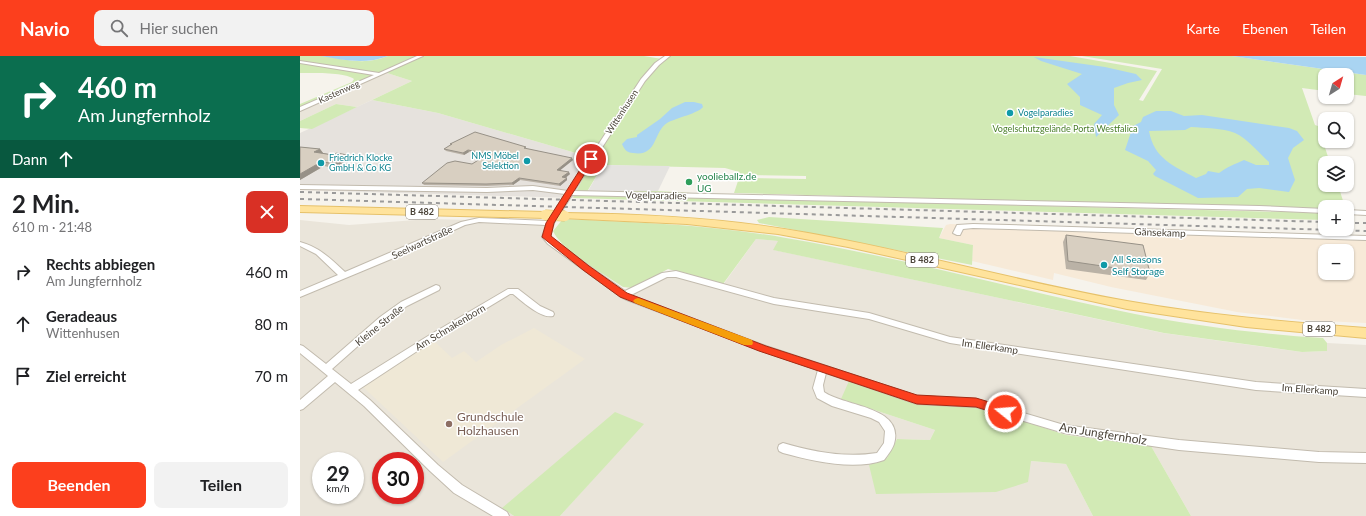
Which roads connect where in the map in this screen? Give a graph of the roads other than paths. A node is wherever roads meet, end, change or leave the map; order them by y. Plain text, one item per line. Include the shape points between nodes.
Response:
1 (421, 56) edge
2 (668, 56) edge
3 (300, 62) edge
4 (379, 74) junction
5 (300, 109) edge
6 (300, 187) edge
7 (570, 193) junction
8 (300, 209) edge
9 (1318, 211) edge
10 (1354, 212) edge
11 (1366, 213) edge
12 (547, 219) junction
13 (957, 233) dead end
14 (1366, 238) edge
15 (300, 244) edge
16 (344, 276) junction
17 (436, 288) dead end
18 (300, 294) edge
19 (624, 295) junction
20 (550, 314) dead end
21 (1366, 333) edge
22 (300, 348) edge
23 (823, 368) junction
24 (326, 369) junction
25 (335, 376) junction
26 (351, 389) junction
27 (1366, 393) edge
28 (300, 406) edge
29 (783, 448) dead end
30 (1366, 458) edge
31 (503, 516) edge

1 - 4 street, Kastenweg
2 - 7 street, Wittenhusen via 643,80
3 - 4 street, Kastenweg
4 - 5 street, Kastenweg
6 - 7 street, Vogelparadies via 424,190 534,188
7 - 9 street, Vogelparadies
7 - 12 street
8 - 12 main road, B 482
10 - 11 street
12 - 16 street, Seelwartstraße via 463,223
12 - 19 street, Am Jungfernholz via 546,237 551,242
12 - 21 main road, B 482, bridge via 565,216 662,219 757,229 861,247 1134,306 1238,322
13 - 14 street, Gänsekamp via 960,227 973,226
15 - 16 street via 319,252
16 - 18 street, Seelwartstraße
17 - 24 street, Kleine Straße via 404,304 383,319
19 - 23 street, Am Jungfernholz
19 - 27 street, Im Ellerkamp via 665,275 676,274 774,301 869,316 950,340 1256,386
20 - 26 street, Am Schnakenborn via 537,308 515,291 508,292
22 - 24 street
23 - 29 street via 818,390 821,396 828,401 882,418 890,431 889,444 880,457 868,460 806,455
23 - 30 street, Am Jungfernholz via 917,400 976,403 1064,429 1180,445 1319,457
24 - 25 street
25 - 26 street
25 - 28 street
26 - 31 street via 453,484

